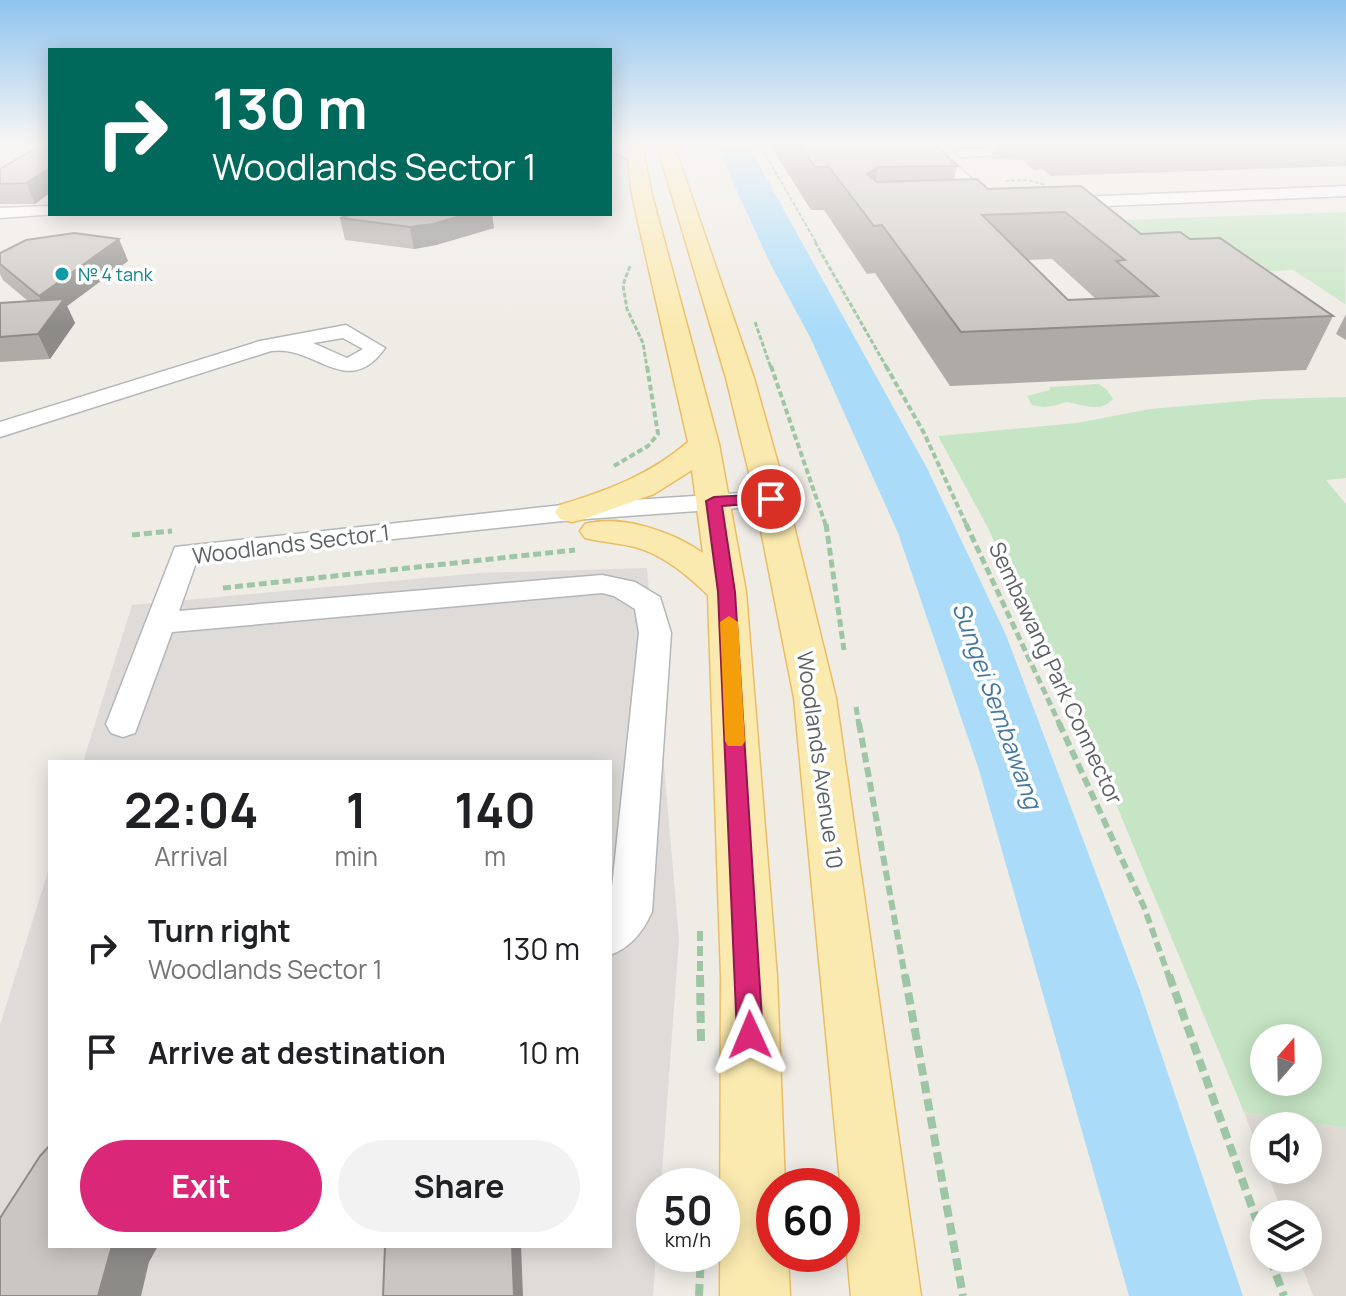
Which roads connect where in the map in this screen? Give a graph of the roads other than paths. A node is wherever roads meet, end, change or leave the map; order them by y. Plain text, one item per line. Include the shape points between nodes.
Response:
1 (645, 205) edge
2 (684, 205) edge
3 (48, 211) edge
4 (0, 213) edge
5 (267, 345) dead end
6 (0, 430) edge
7 (704, 444) junction
8 (773, 508) junction
9 (716, 511) junction
10 (582, 531) junction
11 (727, 592) junction
12 (169, 596) junction
13 (123, 724) dead end
14 (612, 934) edge
15 (731, 1280) edge
16 (886, 1296) edge

1 - 7 main road
2 - 8 main road, Woodlands Avenue 10 via 740,378
3 - 4 street
5 - 6 street
7 - 9 main road
7 - 10 main road
8 - 9 street, Woodlands Sector 1
8 - 16 main road, Woodlands Avenue 10 via 815,698
9 - 10 street, Woodlands Sector 1
9 - 11 main road
10 - 11 main road via 635,535 672,547
10 - 12 street, Woodlands Sector 1
11 - 15 main road via 749,976
12 - 13 street
12 - 14 street via 602,584 624,589 649,604 655,633 631,912

